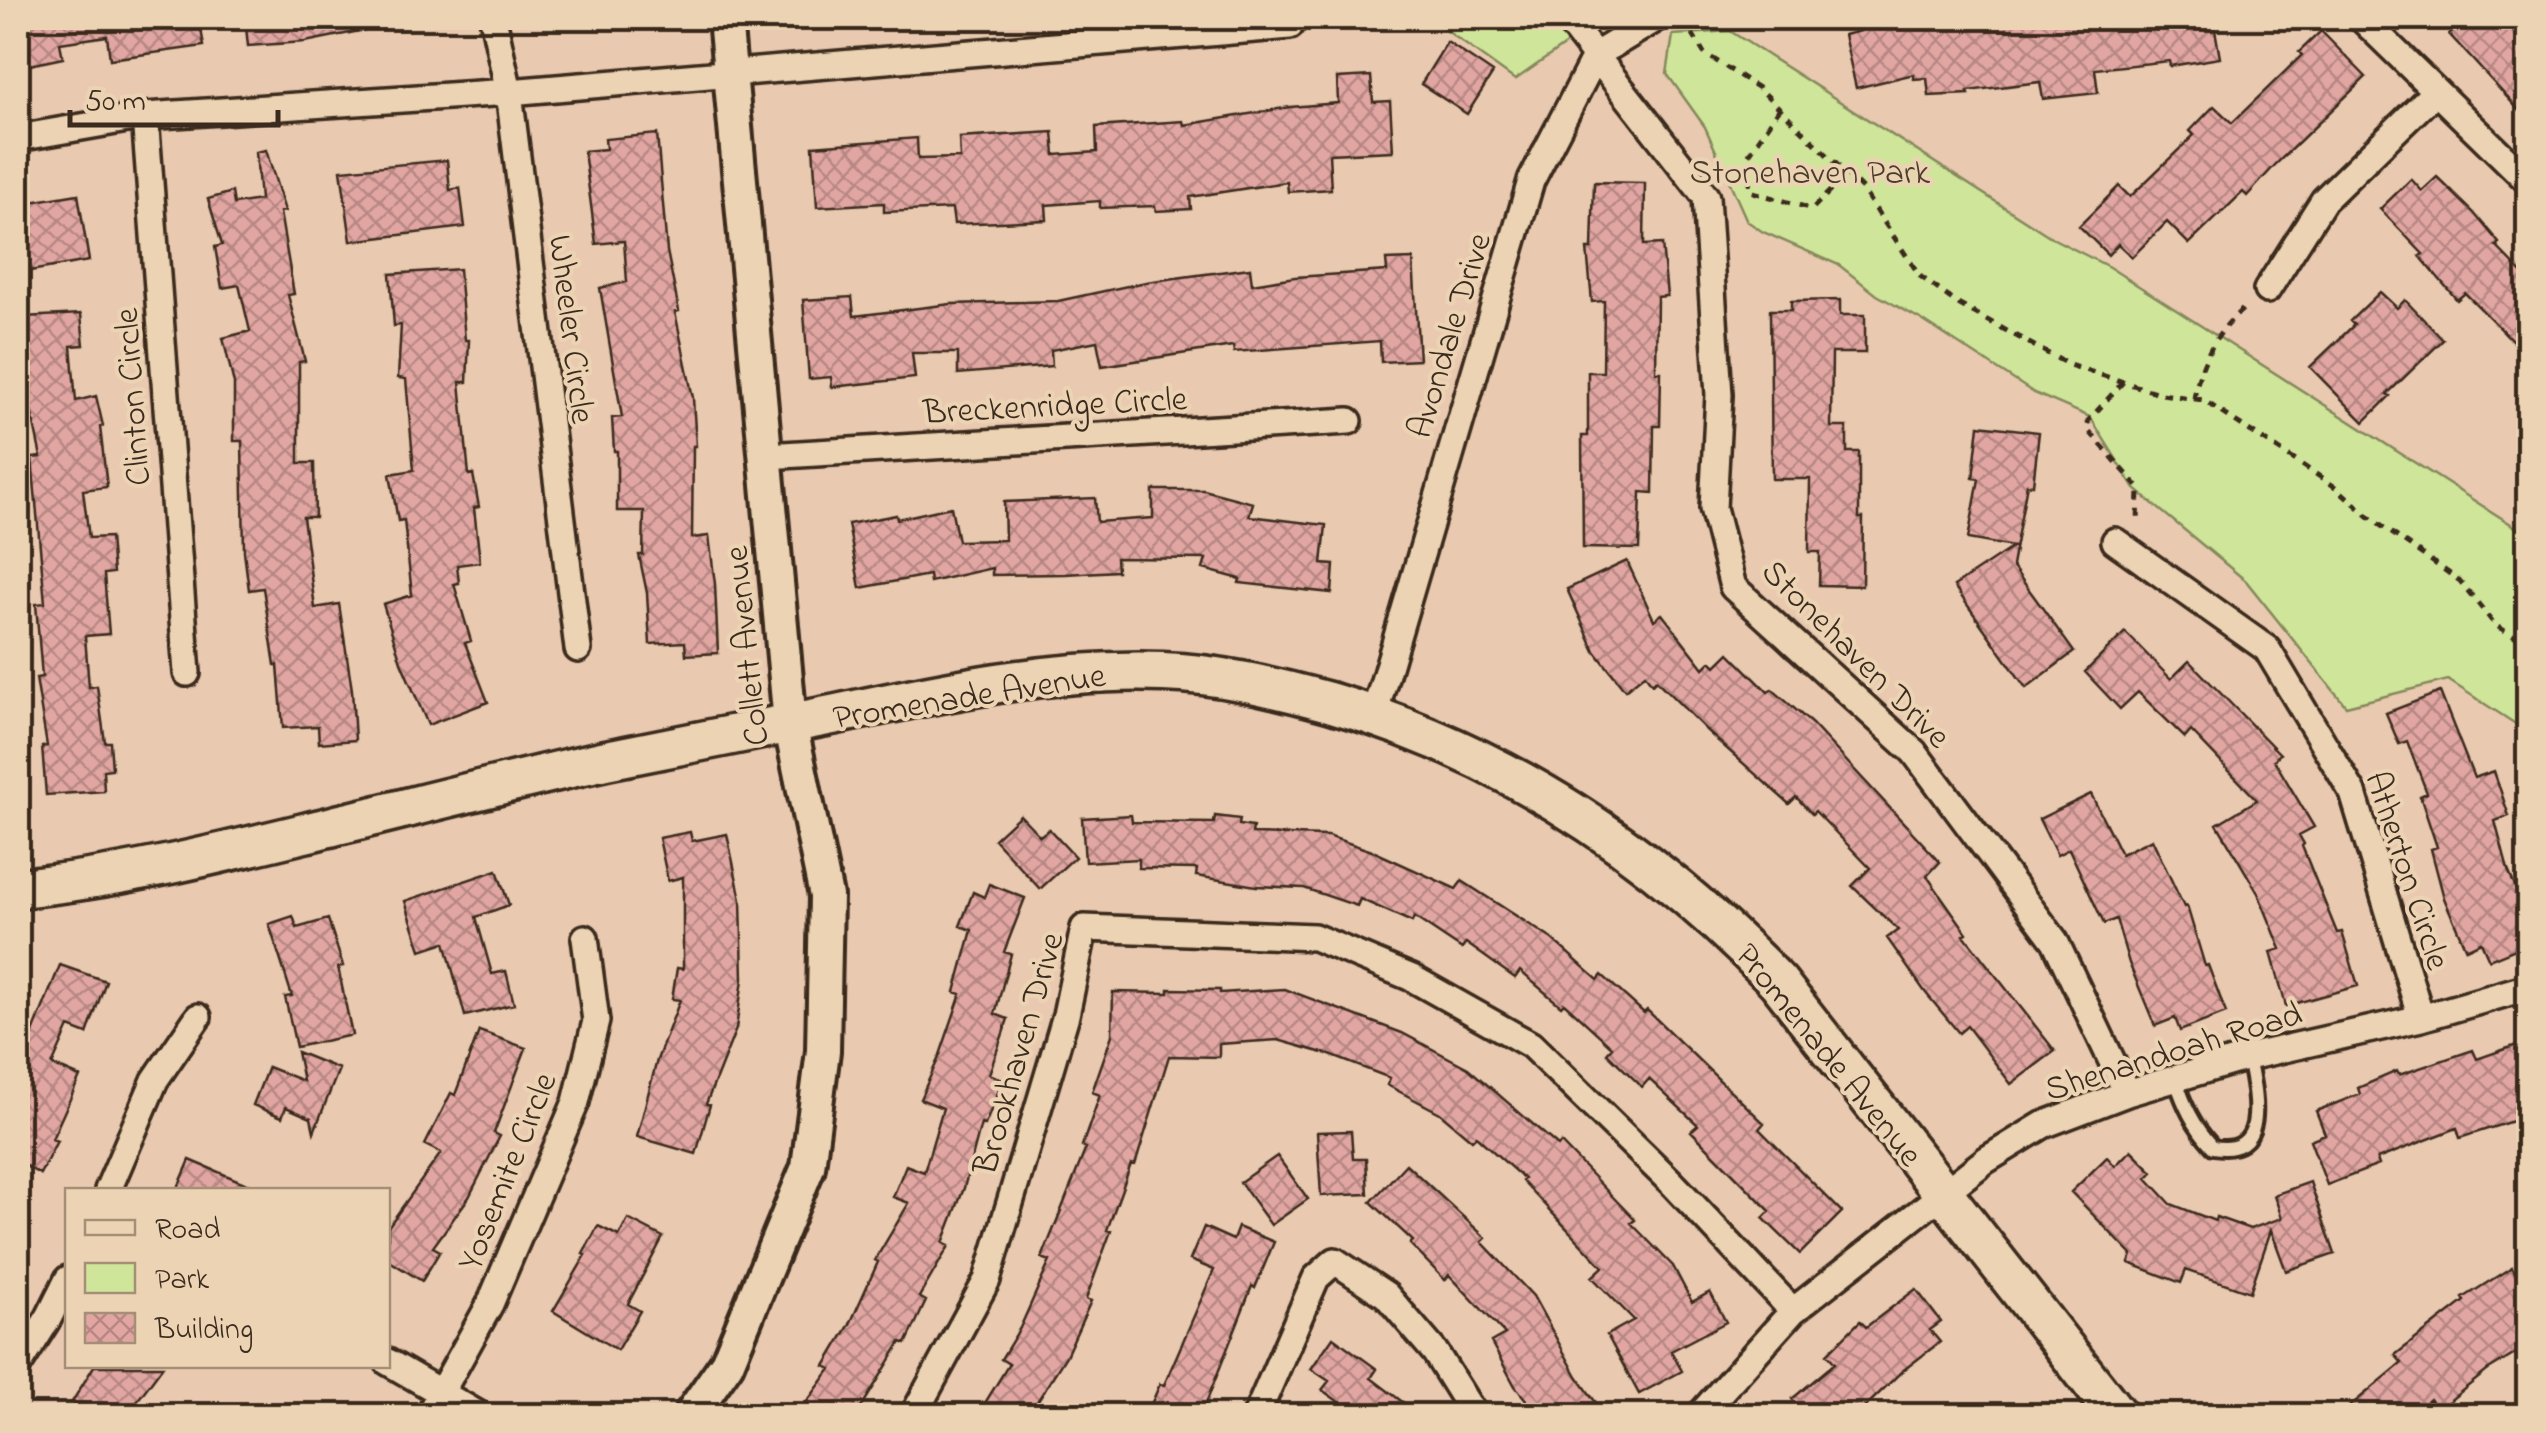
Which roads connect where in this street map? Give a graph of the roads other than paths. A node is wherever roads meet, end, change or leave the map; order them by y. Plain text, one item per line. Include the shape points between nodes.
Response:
1 (493, 18) edge
2 (725, 18) edge
3 (1566, 18) edge
4 (1657, 18) edge
5 (2360, 18) edge
6 (1290, 26) dead end
7 (1596, 55) junction
8 (729, 72) junction
9 (2436, 91) junction
10 (509, 92) junction
11 (145, 116) junction
12 (18, 138) edge
13 (2528, 182) edge
14 (2268, 290) road end
15 (1349, 421) dead end
16 (766, 456) junction
17 (2115, 542) dead end
18 (578, 649) dead end
19 (187, 673) dead end
20 (1374, 715) junction
21 (790, 723) junction
22 (18, 888) edge
23 (585, 938) dead end
24 (2528, 988) edge
25 (198, 1017) dead end
26 (2420, 1018) junction
27 (2248, 1057) junction
28 (2175, 1078) junction
29 (2128, 1093) junction
30 (109, 1188) edge
31 (1944, 1193) junction
32 (65, 1285) edge
33 (1793, 1311) junction
34 (390, 1363) edge
35 (18, 1366) edge
36 (442, 1390) junction
37 (428, 1416) edge
38 (480, 1416) edge
39 (690, 1416) edge
40 (913, 1416) edge
41 (1256, 1416) edge
42 (1476, 1416) edge
43 (1700, 1416) edge
44 (2118, 1416) edge

1 - 10 street, Wheeler Circle
2 - 8 street, Collett Avenue
3 - 7 street, Stonehaven Drive
4 - 7 street
5 - 9 street
6 - 8 street
7 - 20 street, Avondale Drive via 1531,182
7 - 29 street, Stonehaven Drive via 1706,198 1719,395 1713,508 1733,587 1914,752 2055,942
8 - 10 street
8 - 16 street, Collett Avenue
9 - 13 street
9 - 14 street via 2324,200
10 - 11 street
10 - 18 street, Wheeler Circle
11 - 12 street
11 - 19 street, Clinton Circle
15 - 16 street, Breckenridge Circle
16 - 21 street, Collett Avenue
17 - 26 street, Atherton Circle via 2268,649 2353,792
20 - 21 main road, Promenade Avenue via 1273,686 1114,671 978,686
20 - 31 main road, Promenade Avenue via 1484,760 1580,815 1680,888 1778,982
21 - 22 main road, Promenade Avenue via 242,848
21 - 39 street, Collett Avenue via 826,896 824,1051 808,1167 727,1363
23 - 36 street, Yosemite Circle via 596,1021 576,1102 490,1304
24 - 26 street, Shenandoah Road
25 - 30 street via 154,1080
26 - 27 street, Shenandoah Road
27 - 28 street, Shenandoah Road
27 - 28 lane via 2254,1130 2230,1146 2213,1146 2204,1137
28 - 29 street, Shenandoah Road
29 - 31 street, Shenandoah Road via 2042,1125
31 - 33 street, Shenandoah Road
31 - 44 main road, Promenade Avenue
32 - 35 street
33 - 40 street, Brookhaven Drive via 1530,1045 1412,978 1314,937 1084,928 1066,1015 987,1280
33 - 43 street, Shenandoah Road
34 - 36 street
36 - 37 street, Yosemite Circle
36 - 38 street
41 - 42 street via 1316,1278 1335,1260 1386,1295 1435,1352

